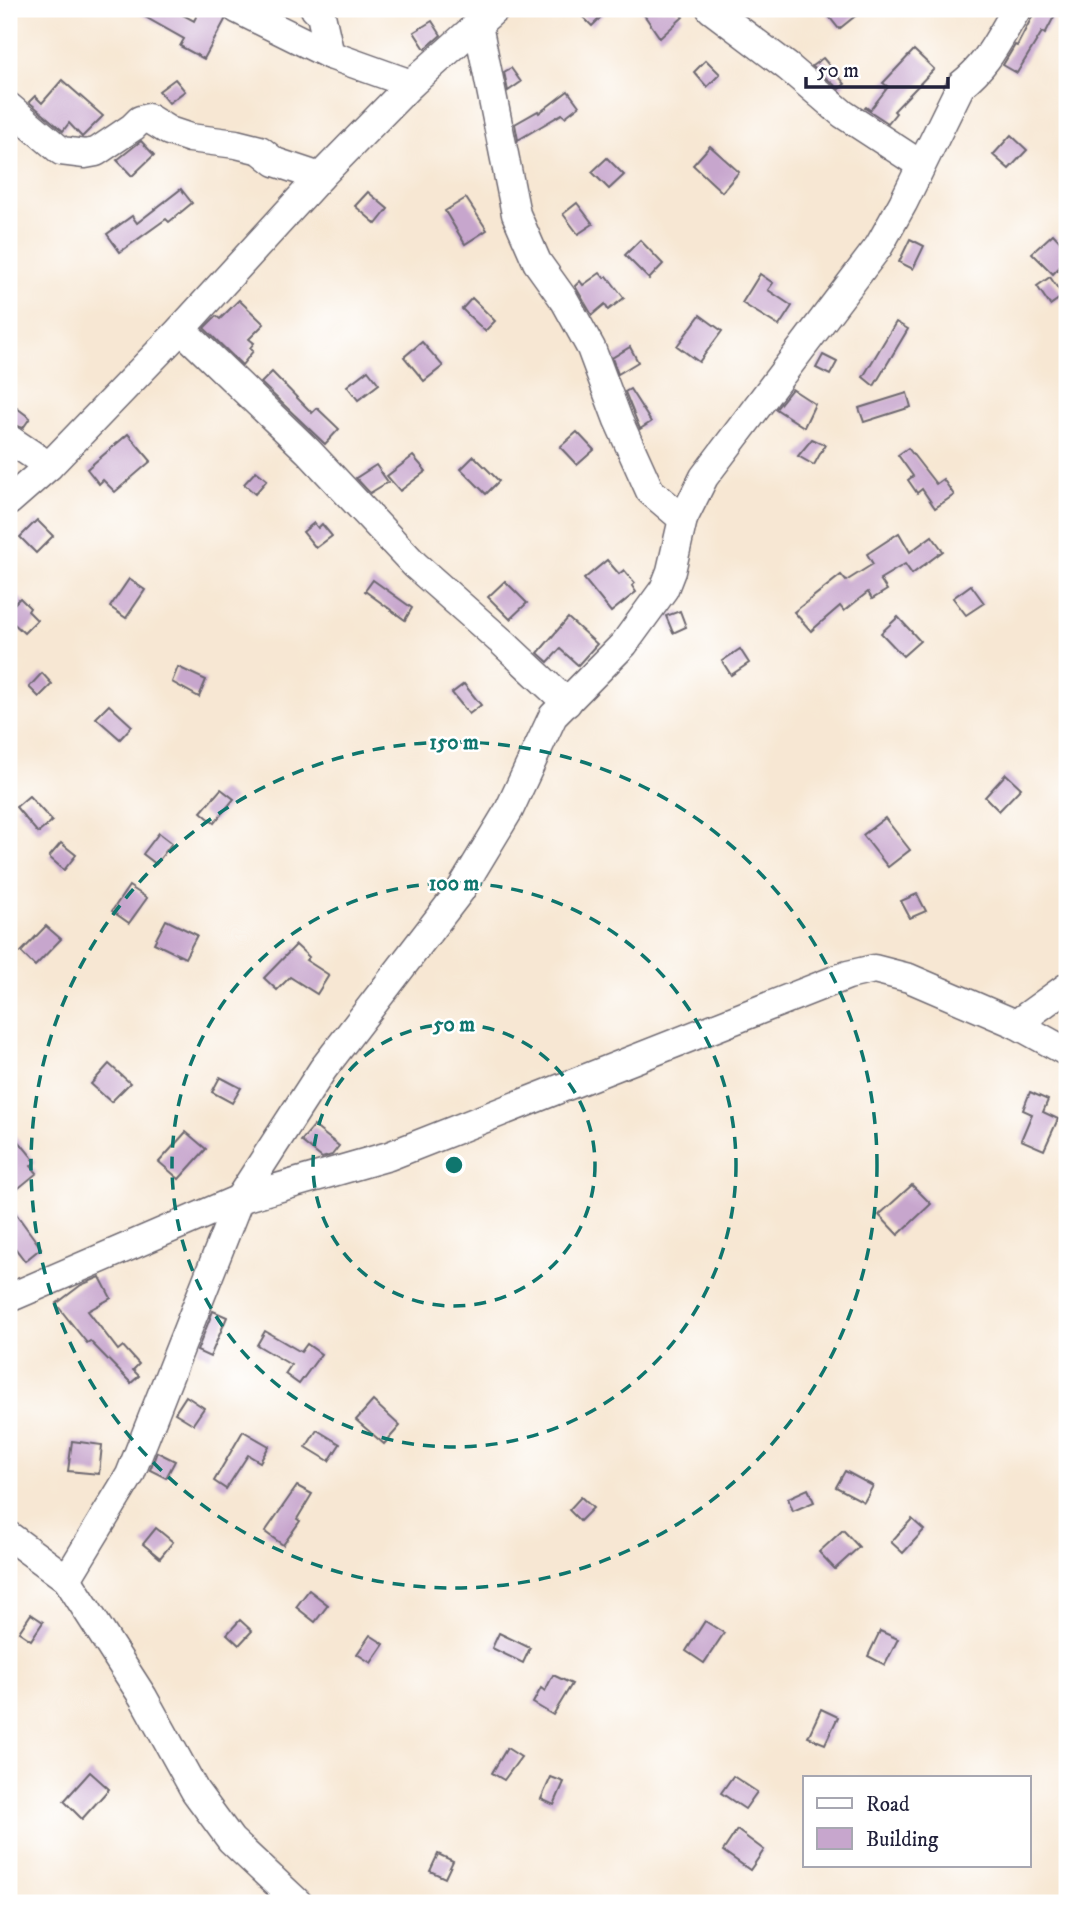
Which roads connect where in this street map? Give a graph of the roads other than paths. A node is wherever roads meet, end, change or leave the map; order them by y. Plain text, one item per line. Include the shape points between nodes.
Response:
1 (237, 9) edge
2 (315, 9) edge
3 (711, 9) edge
4 (1017, 9) edge
5 (486, 17) edge
6 (330, 55) junction
7 (411, 84) junction
8 (9, 107) edge
9 (921, 165) junction
10 (320, 177) junction
11 (181, 329) junction
12 (9, 439) edge
13 (49, 466) junction
14 (9, 501) edge
15 (683, 519) junction
16 (567, 703) junction
17 (1067, 987) edge
18 (1016, 1024) junction
19 (1067, 1052) edge
20 (239, 1199) junction
21 (9, 1298) edge
22 (9, 1536) edge
23 (67, 1579) junction
24 (298, 1903) edge

1 - 6 street
2 - 6 street via 321,15
3 - 9 street via 842,114
4 - 9 street via 997,46 961,85
5 - 7 street
5 - 15 street via 516,214 537,262 591,348 650,491
6 - 7 street
7 - 10 street
8 - 10 street via 61,151 96,152 148,118 190,138 260,150 275,162
9 - 15 street via 879,246 704,477
10 - 11 street
11 - 13 street
11 - 16 street via 308,451 415,565
12 - 13 street
13 - 14 street
15 - 16 street via 664,589 624,645
16 - 20 street via 553,716 509,810 460,891 323,1069
17 - 18 street
18 - 19 street
18 - 20 street via 909,978 874,970 848,975 389,1156
20 - 21 street
20 - 23 street via 130,1475
22 - 23 street
23 - 24 street via 143,1697 195,1791 231,1840

